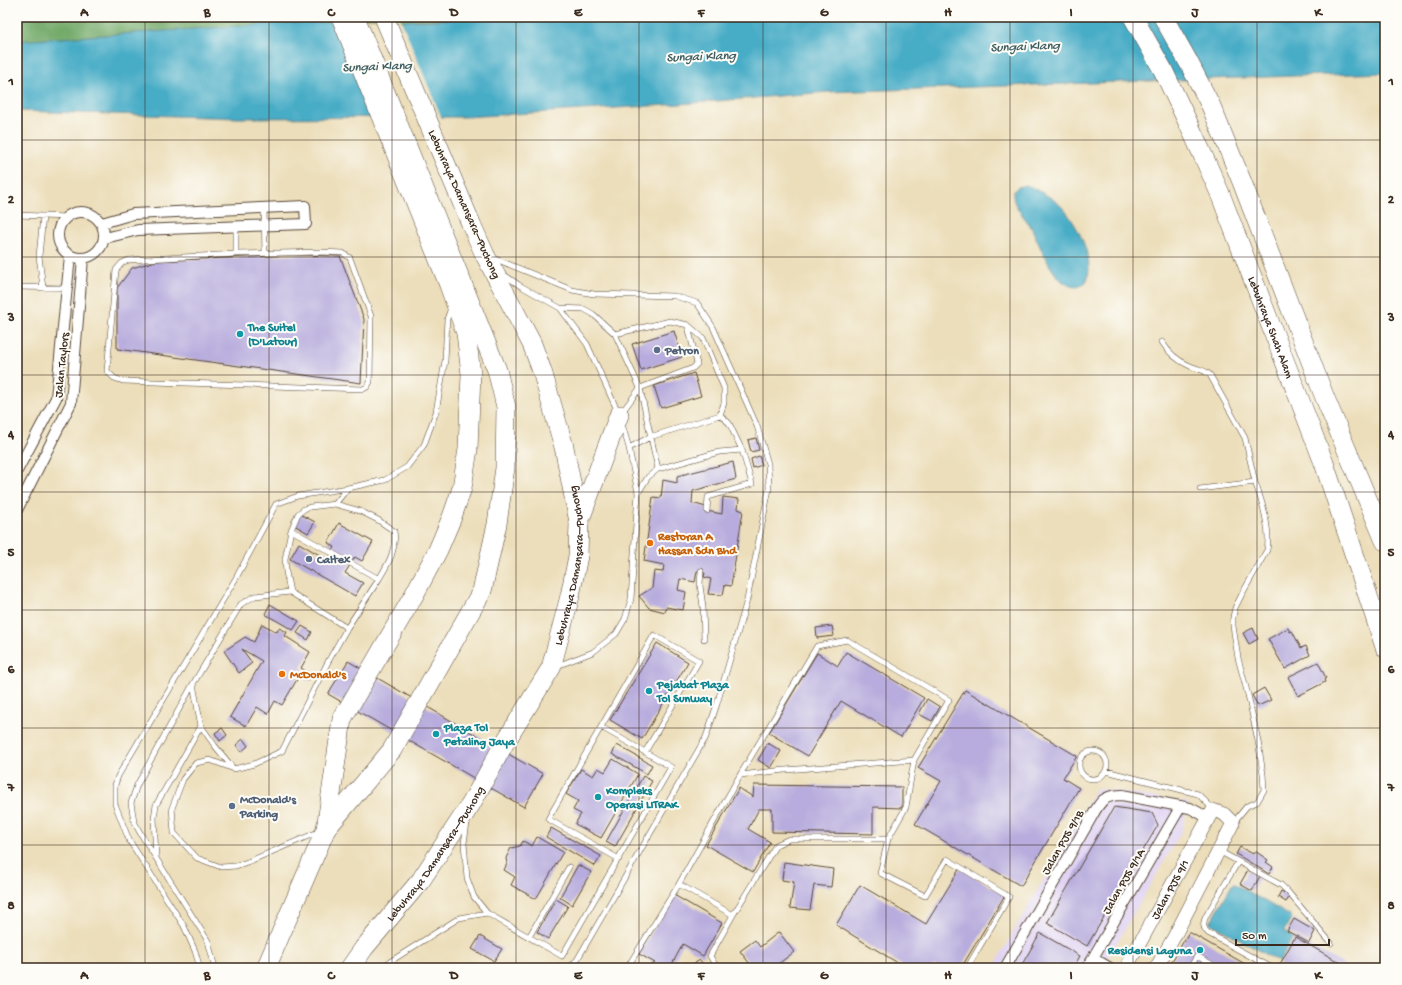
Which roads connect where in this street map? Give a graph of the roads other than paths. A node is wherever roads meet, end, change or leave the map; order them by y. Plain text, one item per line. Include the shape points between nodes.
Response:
1 (341, 17) edge
2 (355, 17) edge
3 (384, 17) edge
4 (1133, 17) edge
5 (1163, 17) edge
6 (264, 208) junction
7 (17, 215) edge
8 (43, 216) junction
9 (67, 217) junction
10 (102, 223) junction
11 (236, 226) junction
12 (265, 226) junction
13 (105, 238) junction
14 (438, 240) junction
15 (236, 254) junction
16 (265, 254) junction
17 (70, 256) junction
18 (83, 258) junction
19 (488, 260) junction
20 (17, 287) edge
21 (43, 288) junction
22 (67, 288) junction
23 (455, 299) junction
24 (560, 308) junction
25 (688, 324) junction
26 (615, 334) junction
27 (1162, 342) dead end
28 (640, 388) junction
29 (619, 415) junction
30 (720, 416) junction
31 (650, 438) junction
32 (629, 448) junction
33 (742, 450) junction
34 (658, 469) junction
35 (17, 470) edge
36 (1255, 482) junction
37 (348, 488) junction
38 (1200, 489) dead end
39 (638, 493) junction
40 (336, 504) junction
41 (17, 510) edge
42 (707, 511) dead end
43 (579, 522) junction
44 (291, 530) junction
45 (1385, 541) edge
46 (701, 571) dead end
47 (379, 579) junction
48 (290, 592) junction
49 (347, 628) junction
50 (704, 639) dead end
51 (1385, 647) edge
52 (551, 668) junction
53 (193, 684) junction
54 (201, 726) junction
55 (601, 727) junction
56 (646, 752) junction
57 (914, 760) junction
58 (234, 769) junction
59 (1106, 771) junction
60 (740, 775) junction
61 (471, 804) junction
62 (1181, 806) junction
63 (1213, 810) junction
64 (1207, 823) junction
65 (1232, 823) junction
66 (326, 829) junction
67 (888, 839) junction
68 (1219, 851) junction
69 (156, 858) junction
70 (619, 859) junction
71 (1238, 862) junction
72 (569, 867) dead end
73 (679, 884) junction
74 (487, 913) junction
75 (733, 915) junction
76 (529, 937) junction
77 (1331, 943) dead end
78 (1093, 958) junction
79 (200, 968) edge
80 (215, 968) edge
81 (266, 968) edge
82 (350, 968) edge
83 (380, 968) edge
84 (569, 968) edge
85 (627, 968) edge
86 (717, 968) edge
87 (967, 968) edge
88 (1005, 968) edge
89 (1087, 968) edge
90 (1110, 968) edge
91 (1126, 968) edge
92 (1156, 968) edge
93 (1190, 968) edge
94 (1218, 968) edge
95 (1272, 968) edge

1 - 14 highway
2 - 14 highway
3 - 19 highway, Lebuhraya Damansara–Puchong
4 - 51 highway, Lebuhraya Shah Alam via 1163,70 1219,191 1324,463
5 - 45 highway, Lebuhraya Shah Alam via 1211,106 1325,398
6 - 10 street via 133,214
6 - 12 lane
6 - 12 street via 305,206 306,224
7 - 8 lane
8 - 9 lane
8 - 21 lane via 39,256
9 - 10 street via 74,213 90,213
9 - 17 street via 62,222 58,237 64,251
10 - 13 street
11 - 12 street
11 - 13 street via 138,230
11 - 15 lane
12 - 16 lane
13 - 18 street via 98,252
14 - 23 highway
14 - 66 highway via 497,370 506,407 505,468 497,524 482,590 392,750
15 - 16 lane
15 - 16 lane via 129,260 122,263 116,270 107,371 114,378 123,381 363,389 367,387 370,382 371,316 350,258 343,253
17 - 18 street
17 - 22 street, Jalan Taylors
18 - 41 street, Jalan Taylors via 71,403
19 - 24 lane via 519,285
19 - 43 highway, Lebuhraya Damansara–Puchong via 532,344 542,371 564,447
19 - 84 lane via 572,290 594,294 675,296 697,303 713,327 757,426 768,464 769,489 747,600 706,737 577,960
20 - 21 lane
21 - 22 lane
22 - 35 street, Jalan Taylors via 56,398
23 - 37 lane via 447,319 445,361 436,412 424,445 407,467 385,480
23 - 66 highway via 466,333 471,374 468,448 462,488 438,550 342,719
24 - 26 lane via 584,309
24 - 29 lane via 587,344
25 - 26 lane via 670,321
25 - 28 lane via 697,364 693,368
25 - 30 lane via 703,338 724,388 724,403
26 - 28 lane
27 - 36 lane via 1167,351 1210,375 1245,438
28 - 29 lane
28 - 31 lane
29 - 32 lane
29 - 43 highway
30 - 31 lane
30 - 33 lane via 729,423
31 - 32 lane
31 - 34 lane
32 - 39 lane
33 - 34 lane via 719,452
33 - 42 lane via 752,484 708,497
34 - 39 lane via 648,477
36 - 38 lane
36 - 65 lane via 1262,502 1269,542 1235,608 1233,626 1262,762 1264,790 1257,802 1247,806
37 - 40 lane
37 - 79 lane via 298,496 276,504 236,578 115,785 115,804 129,840 184,926
39 - 52 lane via 631,599 625,619 616,634 593,652
40 - 44 lane via 304,509 298,514
40 - 47 lane via 360,511 394,531 395,547
43 - 52 highway, Lebuhraya Damansara–Puchong via 578,556
44 - 47 lane
44 - 48 lane via 285,559
46 - 50 lane
47 - 49 lane
48 - 49 lane
48 - 53 lane via 255,596 241,604
49 - 58 lane via 282,750 254,764
52 - 61 highway, Lebuhraya Damansara–Puchong
53 - 54 lane
53 - 69 lane via 137,785 131,803 134,821
54 - 58 lane
54 - 69 lane via 156,805
55 - 56 lane
55 - 56 lane via 654,635 699,661
55 - 70 lane via 548,819
56 - 70 lane via 671,767
57 - 60 lane
57 - 60 lane via 949,700 847,640 817,646
57 - 67 lane via 906,807
58 - 66 lane via 210,760 196,763 183,779 172,808 174,833 198,858 221,866 236,866
59 - 59 lane via 1099,778 1090,779 1082,775 1080,761 1090,752 1099,752 1107,763
59 - 63 lane via 1198,794
60 - 73 lane
61 - 74 lane via 464,843 467,878 474,898
61 - 82 highway, Lebuhraya Damansara–Puchong via 421,880
62 - 64 street, Jalan PJS 9/1B via 1198,811 1205,816
62 - 78 street, Jalan PJS 9/1A
62 - 88 street, Jalan PJS 9/1B via 1122,795 1103,799
63 - 64 street, Jalan PJS 9/1
63 - 65 street via 1224,814
64 - 91 street, Jalan PJS 9/1
65 - 68 street, Jalan PJS 9/1
66 - 81 highway
67 - 75 lane via 789,839 776,845
67 - 87 lane via 880,873 925,896 947,859 1010,897
68 - 71 lane
68 - 92 street, Jalan PJS 9/1
69 - 80 lane via 208,941
70 - 76 lane via 562,956
71 - 77 lane via 1281,885
71 - 95 lane via 1206,916 1204,929
72 - 76 lane
73 - 75 lane
73 - 85 lane
74 - 76 lane
74 - 83 lane via 459,918
75 - 86 lane via 710,956
78 - 89 street, Jalan PJS 9/1A
78 - 90 street
93 - 94 lane via 1197,956

